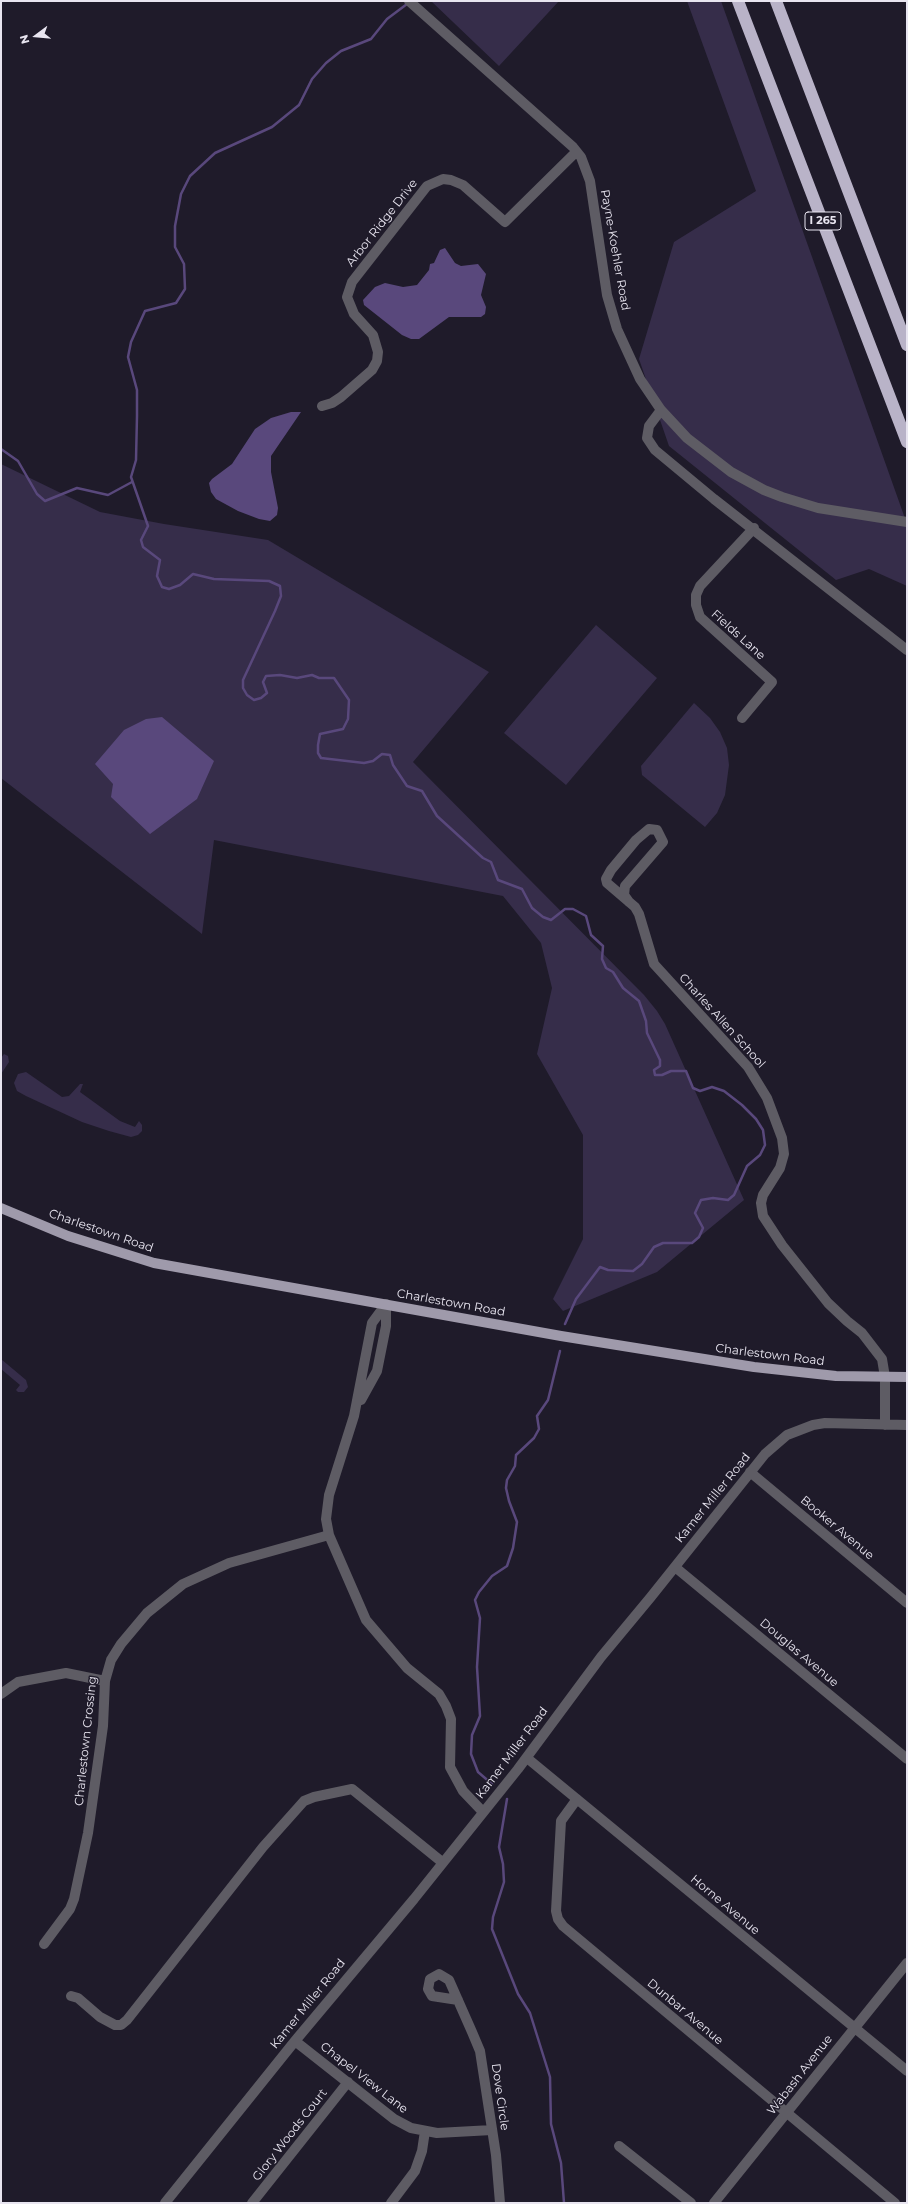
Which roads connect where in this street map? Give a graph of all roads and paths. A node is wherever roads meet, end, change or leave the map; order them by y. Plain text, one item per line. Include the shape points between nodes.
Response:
1 (738, 1) edge
2 (776, 1) edge
3 (413, 4) edge
4 (576, 152) junction
5 (907, 345) edge
6 (322, 406) dead end
7 (661, 410) junction
8 (907, 442) edge
9 (907, 522) edge
10 (754, 528) junction
11 (907, 650) edge
12 (742, 718) dead end
13 (629, 902) junction
14 (1, 1208) edge
15 (386, 1304) junction
16 (885, 1377) junction
17 (907, 1377) edge
18 (886, 1425) junction
19 (907, 1425) edge
20 (750, 1472) junction
21 (329, 1535) junction
22 (675, 1568) junction
23 (907, 1604) edge
24 (105, 1681) junction
25 (1, 1694) edge
26 (527, 1758) junction
27 (907, 1759) edge
28 (577, 1798) junction
29 (483, 1812) junction
30 (442, 1862) junction
31 (44, 1944) dead end
32 (907, 1963) edge
33 (71, 1996) dead end
34 (458, 2000) dead end
35 (854, 2028) junction
36 (295, 2041) junction
37 (907, 2071) edge
38 (348, 2082) junction
39 (787, 2114) junction
40 (492, 2130) junction
41 (425, 2131) junction
42 (619, 2146) dead end
43 (165, 2203) edge
44 (252, 2203) edge
45 (391, 2203) edge
46 (500, 2203) edge
47 (691, 2203) edge
48 (714, 2203) edge
49 (895, 2203) edge

1 - 8 highway, I 265
2 - 5 highway, I 265
3 - 4 street, Payne-Koehler Road
4 - 6 street, Arbor Ridge Drive via 505,222 463,185 444,179 427,186 352,282 347,296 354,314 373,335 378,352 377,361 372,370 341,397
4 - 7 street, Payne-Koehler Road via 586,168 590,181 606,287 617,329 640,379
7 - 9 street, Payne-Koehler Road via 687,438 716,462 764,490 818,508
7 - 10 street via 649,426 647,438 655,450
10 - 11 street
10 - 12 street, Fields Lane via 700,586 696,595 700,617 772,682
13 - 13 street, Charles Allen School via 624,895 625,886 663,842 657,830 645,831 606,879 609,887
13 - 16 street, Charles Allen School via 639,914 654,964 748,1068 767,1098 782,1138 784,1154 780,1168 763,1195 762,1210 766,1223 828,1303 870,1342 882,1359
14 - 15 main road, Charlestown Road via 68,1236 154,1263
15 - 16 main road, Charlestown Road via 754,1368 836,1376
15 - 21 street via 386,1326 377,1371 354,1412 329,1495 326,1519
16 - 17 main road, Charlestown Road
16 - 18 street
18 - 19 street, Kamer Miller Road
18 - 20 street, Kamer Miller Road via 825,1423 800,1429 776,1444
20 - 22 street, Kamer Miller Road
20 - 23 street, Booker Avenue
21 - 24 street, Charlestown Crossing via 229,1563 205,1572 174,1589 147,1613 121,1644 108,1668
21 - 29 street via 366,1620 407,1668 439,1694 446,1706 451,1719 450,1767 463,1791
22 - 26 street, Kamer Miller Road via 601,1657
22 - 27 street, Douglas Avenue
24 - 25 street via 66,1673 18,1682
24 - 31 street, Charlestown Crossing via 103,1726 88,1833 74,1899 70,1909
26 - 28 street, Horne Avenue
26 - 29 street, Kamer Miller Road
28 - 35 street, Horne Avenue
28 - 39 street, Dunbar Avenue via 561,1821 556,1911 558,1919 570,1933
29 - 30 street, Kamer Miller Road
30 - 33 street via 352,1789 314,1797 304,1801 263,1847 121,2025 115,2025 100,2017 78,1998
30 - 36 street, Kamer Miller Road
32 - 35 street, Wabash Avenue
34 - 40 street, Dove Circle via 482,2061
35 - 37 street, Horne Avenue
35 - 39 street, Wabash Avenue
36 - 38 street, Chapel View Lane
36 - 43 street, Kamer Miller Road
38 - 41 street, Chapel View Lane via 394,2119 411,2128
38 - 44 street, Glory Woods Court
39 - 48 street, Wabash Avenue
39 - 49 street, Dunbar Avenue
40 - 41 street, Chapel View Lane via 455,2133
40 - 46 street, Dove Circle
41 - 45 street via 415,2171
42 - 47 street

